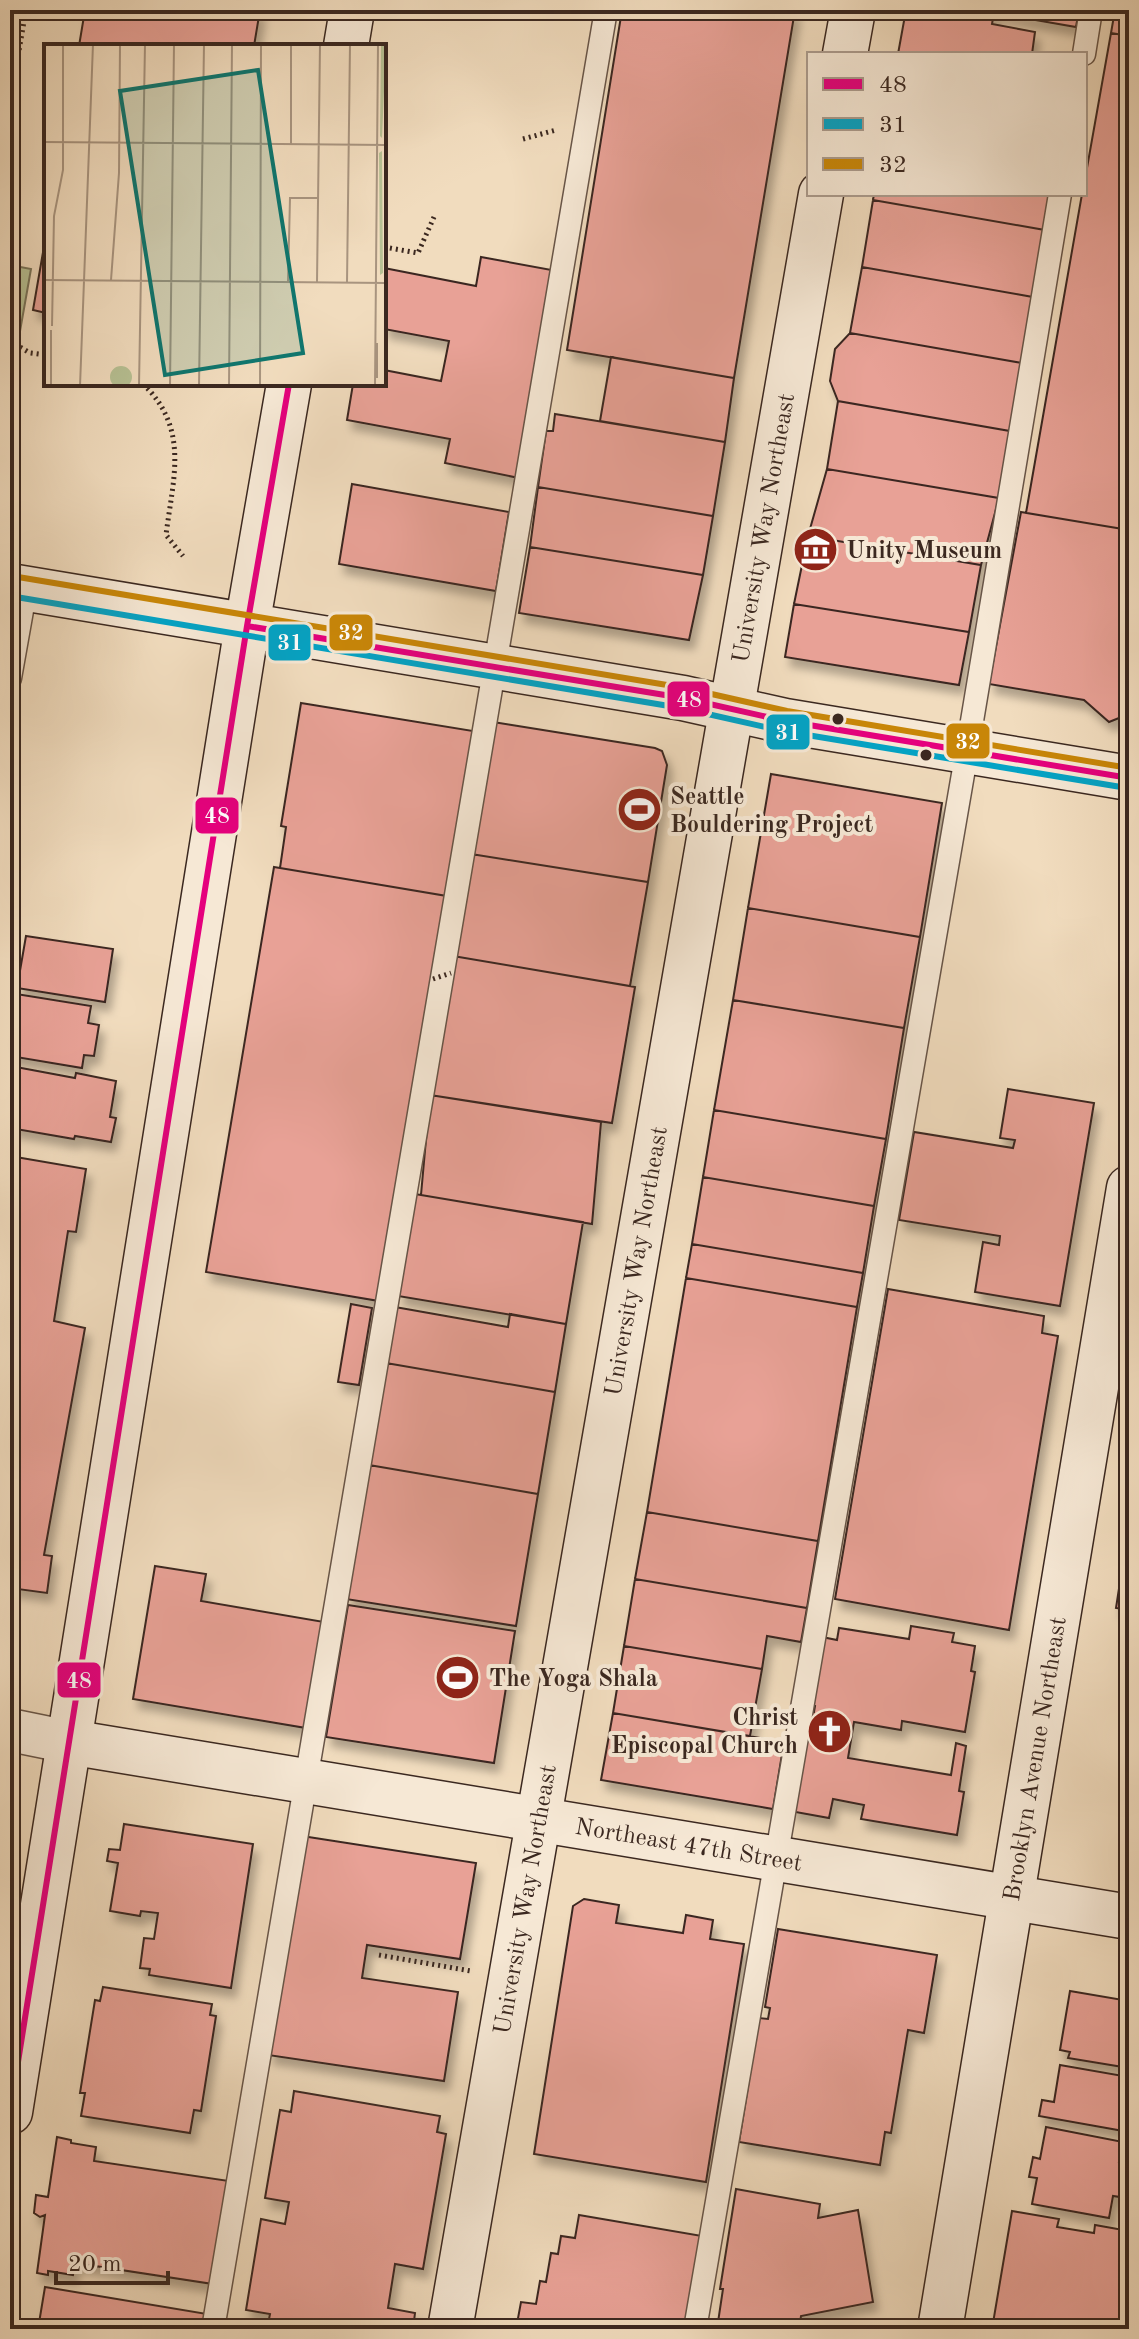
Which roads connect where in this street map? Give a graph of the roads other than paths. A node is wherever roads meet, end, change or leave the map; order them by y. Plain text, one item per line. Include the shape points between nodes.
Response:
1 (352, 10) edge
2 (606, 10) edge
3 (853, 10) edge
4 (1091, 10) edge
5 (346, 44) edge
6 (845, 52) edge
7 (1084, 52) edge
8 (821, 196) edge
9 (1060, 196) edge
10 (289, 386) edge
11 (18, 587) edge
12 (247, 626) junction
13 (494, 667) junction
14 (10, 678) edge
15 (732, 709) junction
16 (967, 751) junction
17 (1129, 778) edge
18 (1129, 1188) edge
19 (10, 1730) edge
20 (69, 1742) junction
21 (306, 1781) junction
22 (537, 1820) junction
23 (776, 1859) junction
24 (1011, 1898) junction
25 (1129, 1917) edge
26 (10, 2112) edge
27 (213, 2329) edge
28 (450, 2329) edge
29 (695, 2329) edge
30 (940, 2329) edge

1 - 5 street
2 - 13 lane
3 - 6 street
4 - 7 lane
8 - 15 street, University Way Northeast
9 - 16 lane
10 - 12 street
11 - 12 street
11 - 14 lane
12 - 13 street
12 - 20 street
13 - 15 street
13 - 21 lane
15 - 16 street
15 - 22 street, University Way Northeast
16 - 17 street
16 - 23 lane
18 - 24 street, Brooklyn Avenue Northeast
19 - 20 street, Northeast 47th Street
20 - 21 street, Northeast 47th Street
20 - 26 street
21 - 22 street, Northeast 47th Street
21 - 27 lane
22 - 23 street, Northeast 47th Street
22 - 28 street, University Way Northeast
23 - 24 street, Northeast 47th Street
23 - 29 lane
24 - 25 street, Northeast 47th Street
24 - 30 street, Brooklyn Avenue Northeast

